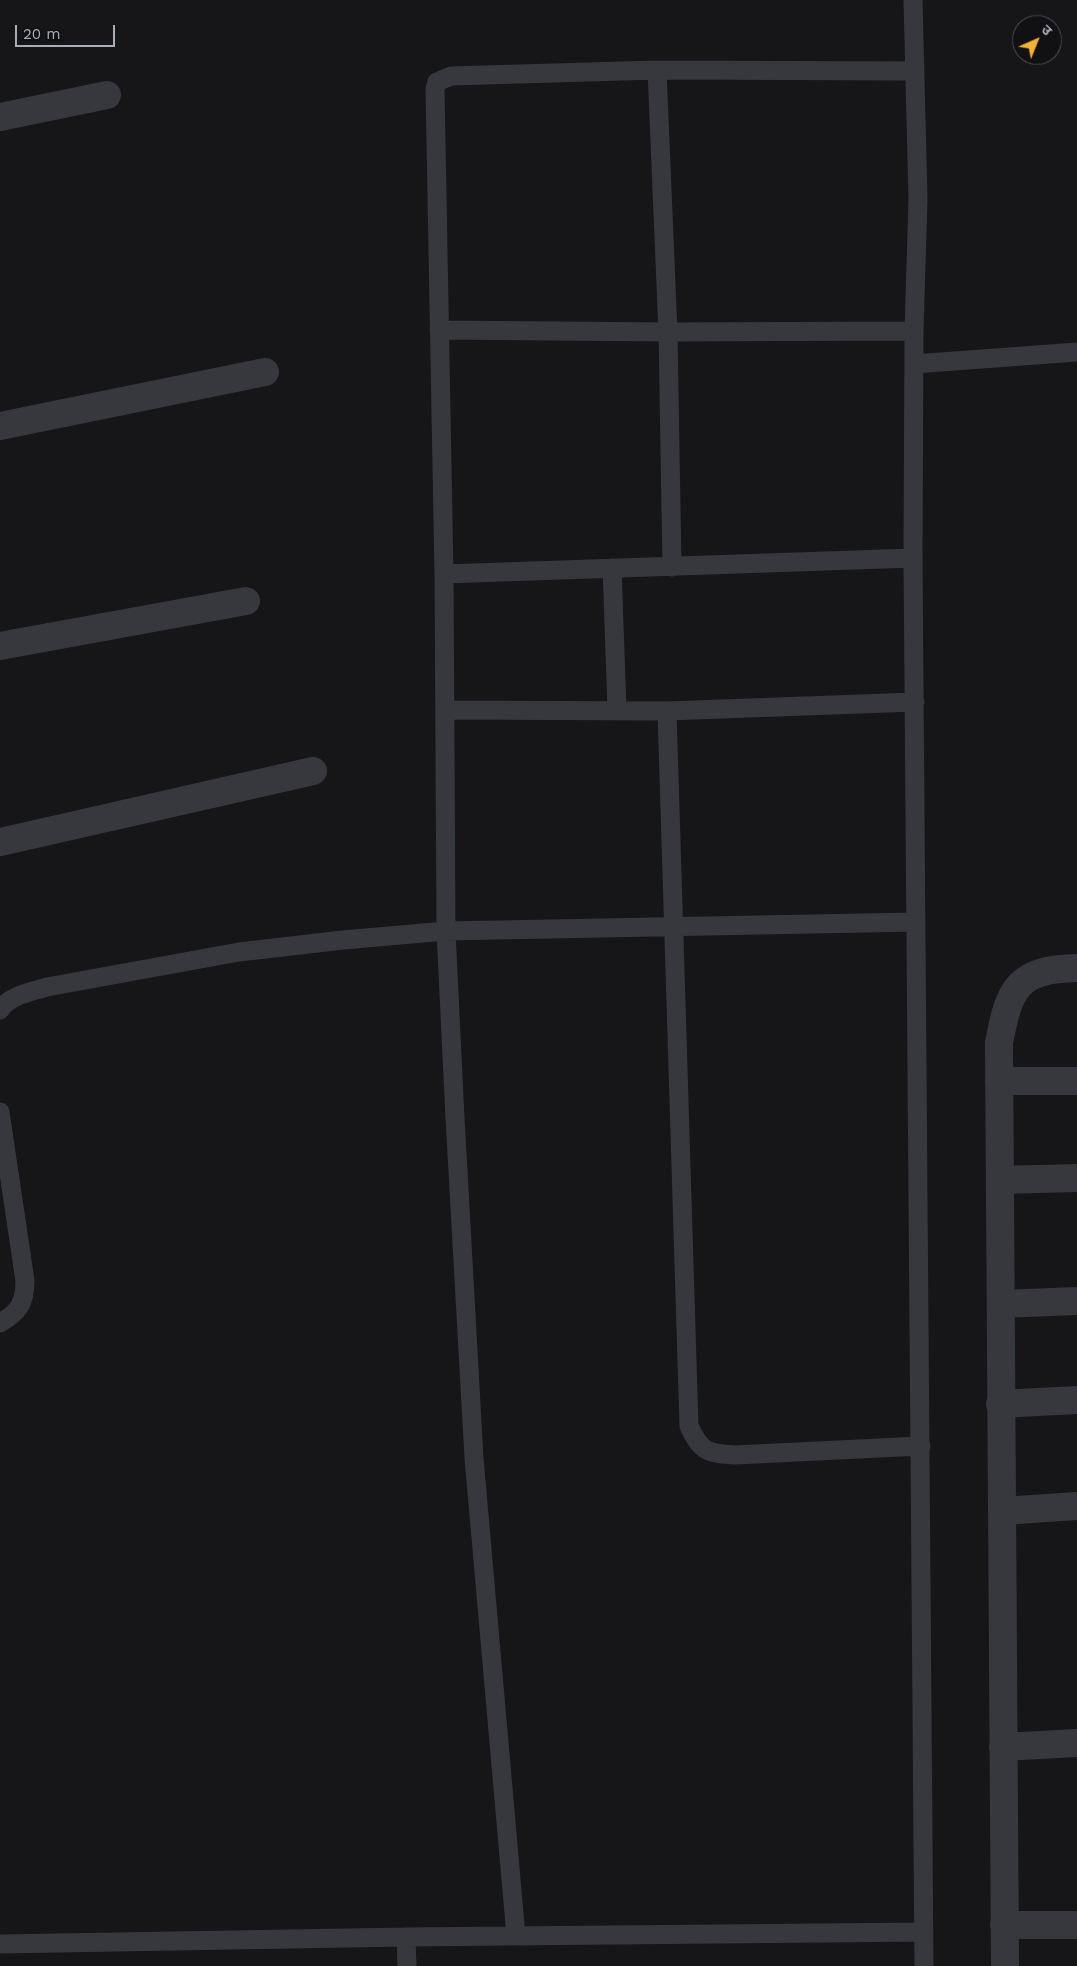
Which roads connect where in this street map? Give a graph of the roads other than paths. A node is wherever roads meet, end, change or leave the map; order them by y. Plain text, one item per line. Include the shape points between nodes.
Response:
1 (913, 0) edge
2 (657, 70) junction
3 (914, 71) junction
4 (107, 95) dead end
5 (0, 117) edge
6 (439, 330) junction
7 (914, 331) junction
8 (668, 332) junction
9 (1077, 352) edge
10 (914, 364) junction
11 (265, 372) dead end
12 (0, 426) edge
13 (913, 558) junction
14 (672, 567) junction
15 (612, 568) junction
16 (444, 574) junction
17 (246, 601) dead end
18 (0, 646) edge
19 (915, 702) junction
20 (617, 709) junction
21 (445, 710) junction
22 (667, 711) junction
23 (313, 771) dead end
24 (0, 842) edge
25 (916, 922) junction
26 (673, 926) junction
27 (446, 931) junction
28 (1077, 968) edge
29 (0, 1010) edge
30 (999, 1081) junction
31 (1077, 1081) edge
32 (0, 1112) edge
33 (1077, 1178) edge
34 (1000, 1180) junction
35 (1077, 1302) edge
36 (1001, 1304) junction
37 (0, 1323) edge
38 (1077, 1400) edge
39 (1000, 1404) junction
40 (921, 1446) junction
41 (1077, 1506) edge
42 (1002, 1511) junction
43 (1077, 1743) edge
44 (1004, 1747) junction
45 (1004, 1925) junction
46 (1077, 1925) edge
47 (924, 1932) junction
48 (516, 1936) junction
49 (406, 1937) junction
50 (0, 1944) edge
51 (406, 1966) edge
52 (924, 1966) edge
53 (1005, 1966) edge

1 - 3 lane
2 - 3 lane
2 - 6 lane via 451,76 437,82
2 - 8 lane
3 - 7 lane via 918,199
4 - 5 street
6 - 8 lane
6 - 16 lane
7 - 8 lane
7 - 10 lane
8 - 14 lane
9 - 10 lane
10 - 13 lane
11 - 12 street
13 - 14 lane
13 - 19 lane
14 - 15 lane
15 - 16 lane
15 - 20 lane
16 - 21 lane
17 - 18 street
19 - 22 lane
19 - 25 lane
20 - 21 lane
20 - 22 lane
21 - 27 lane
22 - 26 lane
23 - 24 street
25 - 26 lane
25 - 40 lane
26 - 27 lane
26 - 40 lane via 689,1426 697,1443 712,1453 735,1455
27 - 29 lane via 239,952 47,988 20,995
27 - 48 lane via 474,1458
28 - 30 street via 1057,968 1033,974 1016,990 1005,1010 998,1043
30 - 31 street
30 - 34 street
32 - 37 lane via 25,1281 25,1296 15,1314
33 - 34 street
34 - 36 street
35 - 36 street
36 - 39 street
38 - 39 street
39 - 42 street
40 - 47 lane
41 - 42 street
42 - 44 street
43 - 44 street
44 - 45 street
45 - 46 street
45 - 53 street
47 - 48 lane
47 - 52 lane
48 - 49 lane
49 - 50 lane
49 - 51 lane

